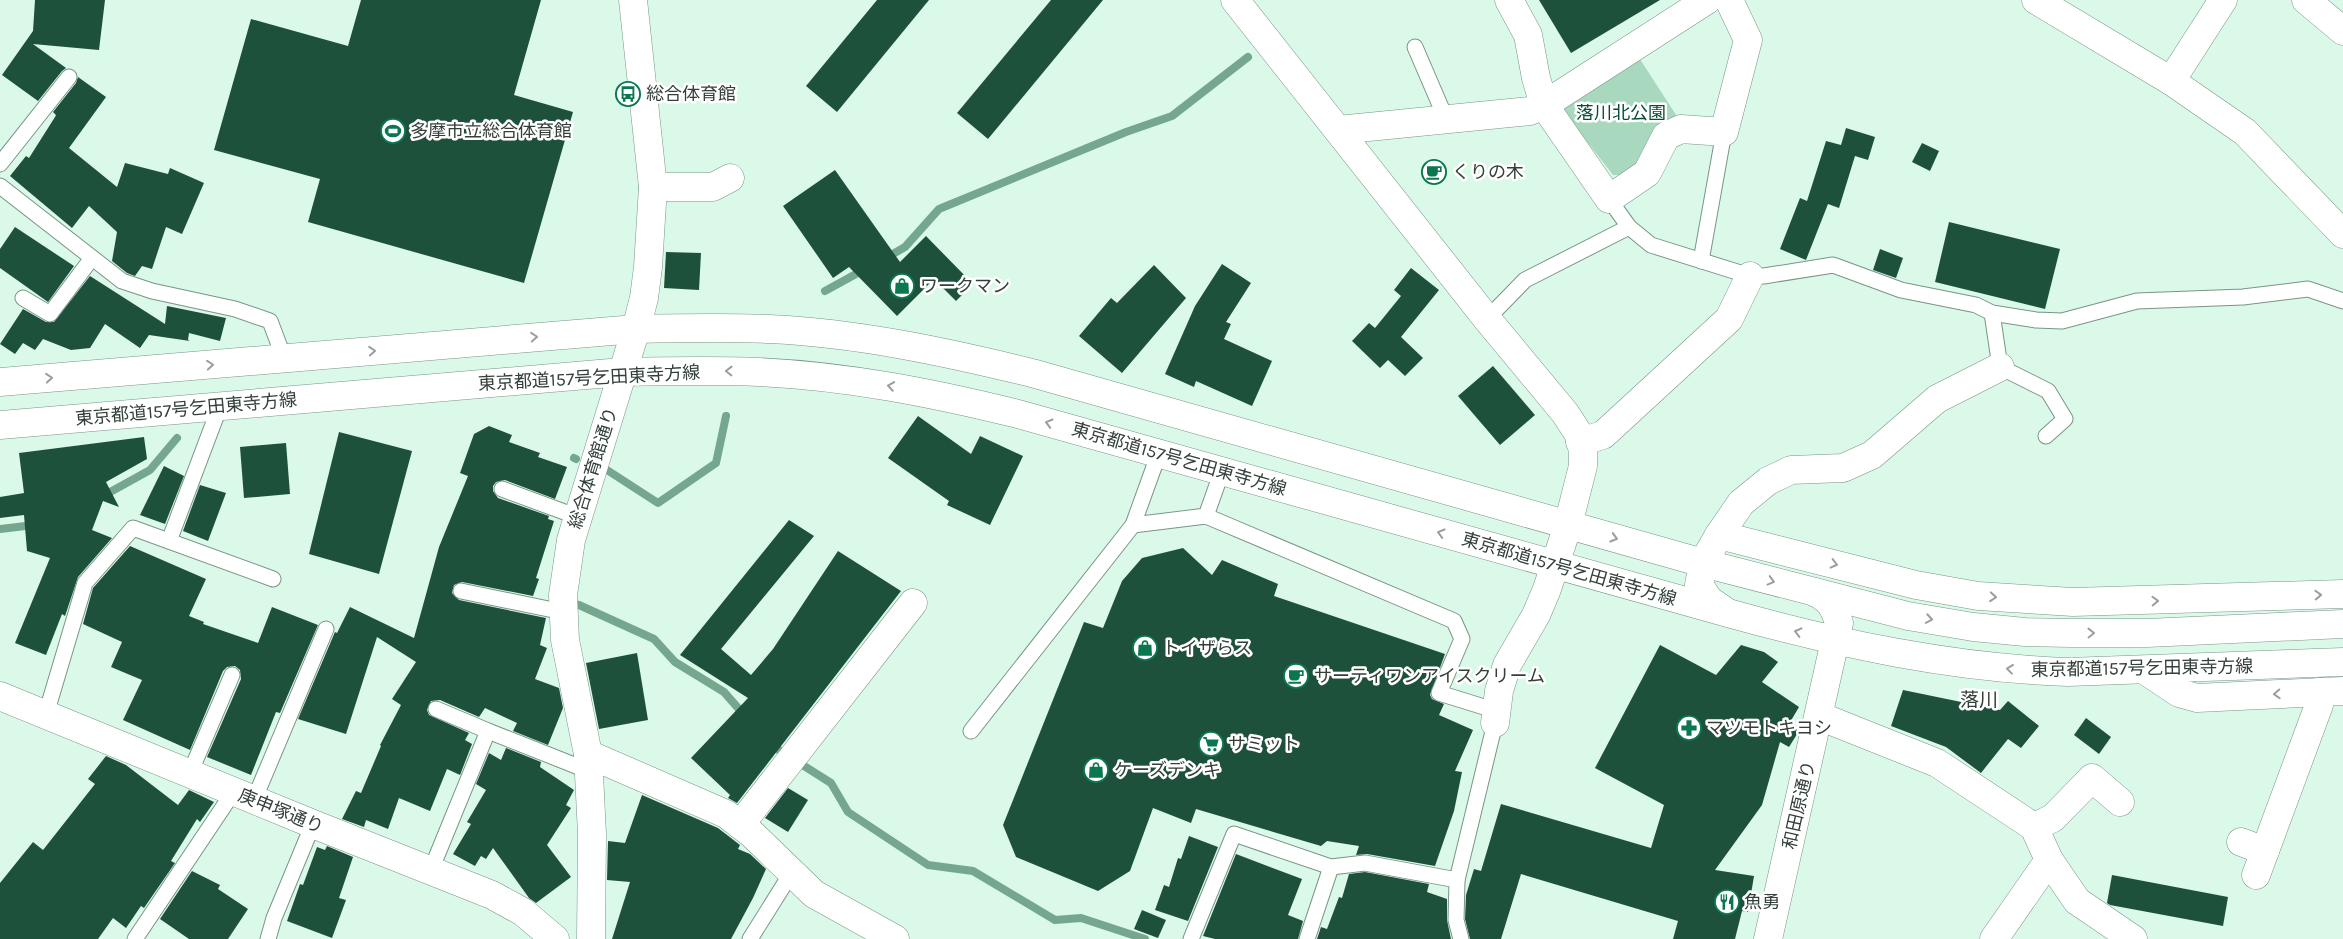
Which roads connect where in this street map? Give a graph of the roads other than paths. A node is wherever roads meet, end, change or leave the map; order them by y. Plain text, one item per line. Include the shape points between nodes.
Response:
1 (633, 0) edge
2 (1235, 0) edge
3 (1509, 0) edge
4 (1707, 0) edge
5 (1729, 0) edge
6 (2036, 0) edge
7 (2223, 0) edge
8 (2306, 0) edge
9 (2343, 31) edge
10 (1415, 47) dead end
11 (69, 77) dead end
12 (2171, 81) junction
13 (1544, 105) junction
14 (1446, 119) junction
15 (1338, 130) junction
16 (1724, 132) junction
17 (0, 164) edge
18 (730, 178) dead end
19 (0, 186) edge
20 (653, 187) junction
21 (1609, 199) junction
22 (1629, 227) junction
23 (2343, 234) edge
24 (92, 258) junction
25 (1701, 261) junction
26 (1750, 276) junction
27 (24, 298) dead end
28 (2343, 301) edge
29 (1992, 313) junction
30 (1487, 320) junction
31 (636, 329) junction
32 (284, 358) junction
33 (2000, 367) junction
34 (622, 372) junction
35 (0, 382) edge
36 (220, 406) junction
37 (0, 425) edge
38 (2046, 436) dead end
39 (1580, 442) junction
40 (1159, 453) junction
41 (1222, 470) junction
42 (502, 489) dead end
43 (1206, 516) junction
44 (578, 517) junction
45 (1133, 525) junction
46 (1568, 525) junction
47 (1719, 535) junction
48 (169, 541) junction
49 (1703, 563) junction
50 (1556, 565) junction
51 (273, 579) dead end
52 (461, 592) dead end
53 (1814, 592) junction
54 (2343, 594) edge
55 (913, 603) dead end
56 (562, 612) junction
57 (1728, 613) junction
58 (2343, 624) edge
59 (326, 629) dead end
60 (1836, 641) junction
61 (2343, 662) edge
62 (2146, 670) junction
63 (232, 675) dead end
64 (2332, 692) edge
65 (0, 696) edge
66 (436, 709) dead end
67 (46, 714) junction
68 (1819, 716) junction
69 (1496, 717) junction
70 (488, 731) junction
71 (971, 731) dead end
72 (588, 762) junction
73 (190, 773) junction
74 (244, 796) junction
75 (2120, 802) dead end
76 (313, 824) junction
77 (740, 825) junction
78 (2034, 827) junction
79 (2254, 856) dead end
80 (2048, 860) junction
81 (1331, 867) junction
82 (431, 870) junction
83 (792, 872) junction
84 (1457, 880) junction
85 (135, 939) edge
86 (268, 939) edge
87 (555, 939) edge
88 (591, 939) edge
89 (750, 939) edge
90 (893, 939) edge
91 (1191, 939) edge
92 (1307, 939) edge
93 (1462, 939) edge
94 (1768, 939) edge
95 (1994, 939) edge
96 (2133, 939) edge

1 - 20 main road, 総合体育館通り
2 - 15 main road
3 - 13 main road via 1528,35
4 - 13 main road
5 - 16 main road via 1748,40
6 - 12 main road
7 - 12 main road
8 - 9 main road
10 - 14 lane
11 - 17 lane
12 - 23 main road via 2245,132
13 - 14 main road via 1530,111
13 - 21 main road
14 - 15 main road
15 - 30 main road
16 - 21 main road via 1681,129 1666,136 1647,173
16 - 25 lane
18 - 20 main road via 713,187
19 - 24 lane
20 - 31 main road, 総合体育館通り via 648,268
21 - 22 lane
22 - 25 lane via 1651,245
22 - 30 lane via 1526,280
24 - 27 lane via 50,314
24 - 32 lane via 122,281 152,292 235,309 270,322
25 - 26 lane
26 - 29 lane via 1833,266 1900,290 1976,305
26 - 39 main road via 1729,319 1603,435
28 - 29 lane via 2308,288 2243,297 2137,301 2062,321
29 - 33 lane
30 - 39 main road via 1565,414
32 -> 31 main road, 東京都道157号乞田東寺方線
31 - 34 main road, 総合体育館通り
31 - 46 main road, 東京都道157号乞田東寺方線 via 702,327 807,332 965,356
35 -> 32 main road, 東京都道157号乞田東寺方線
33 - 38 lane via 2048,391 2065,419
33 - 47 main road via 1937,399 1872,455 1843,468 1791,470 1768,481 1741,502
34 - 36 main road, 東京都道157号乞田東寺方線
40 -> 34 main road, 東京都道157号乞田東寺方線 via 951,397 854,381 760,372
34 - 44 main road, 総合体育館通り
36 - 37 main road, 東京都道157号乞田東寺方線
36 - 48 lane
39 - 46 main road via 1583,466
40 - 41 main road, 東京都道157号乞田東寺方線
40 - 45 lane
41 - 43 lane
50 -> 41 main road, 東京都道157号乞田東寺方線
42 - 44 lane
43 - 45 lane
43 - 69 lane via 1454,621 1462,639 1439,693
44 - 56 main road, 総合体育館通り via 566,568
45 - 71 lane
46 -> 49 main road, 東京都道157号乞田東寺方線
46 - 50 main road
47 - 49 main road
47 -> 54 main road via 1916,586 1978,596 2073,602
48 - 51 lane
48 - 67 lane via 133,528 85,582
49 -> 53 main road, 東京都道157号乞田東寺方線
49 - 57 main road via 1700,585 1709,600
50 - 57 main road, 東京都道157号乞田東寺方線
50 - 69 main road via 1536,615 1507,665
52 - 56 lane
53 -> 58 main road, 東京都道157号乞田東寺方線 via 1908,616 2025,632 2147,633
53 - 60 main road, 和田原通り via 1827,598 1835,609 1840,623
55 - 77 main road
56 - 72 main road, 総合体育館通り
60 -> 57 main road, 東京都道157号乞田東寺方線
59 - 74 lane
62 -> 60 main road, 東京都道157号乞田東寺方線 via 2022,670 1896,654
60 - 68 main road, 和田原通り
61 - 62 main road, 東京都道157号乞田東寺方線
64 -> 62 main road via 2197,698 2179,693
63 - 73 lane
64 - 79 main road via 2319,705
65 - 67 main road, 庚申塚通り
66 - 70 lane
67 - 73 main road, 庚申塚通り
68 - 78 main road via 1937,763
68 - 94 main road, 和田原通り
69 - 84 lane
70 - 72 lane
70 - 82 lane
72 - 77 main road via 719,810
72 - 88 main road, 総合体育館通り via 592,834
73 - 74 main road, 庚申塚通り
74 - 76 main road, 庚申塚通り
74 - 85 lane
75 - 78 main road via 2092,778 2053,818
76 - 82 main road, 庚申塚通り
76 - 86 lane
77 - 83 main road
78 - 80 main road
80 - 95 main road
80 - 96 main road via 2078,901
81 - 84 lane via 1364,863
81 - 91 lane via 1234,834
81 - 92 lane
82 - 87 main road, 庚申塚通り via 492,895 522,912
83 - 89 lane
83 - 90 main road via 814,894
84 - 93 lane via 1456,920

